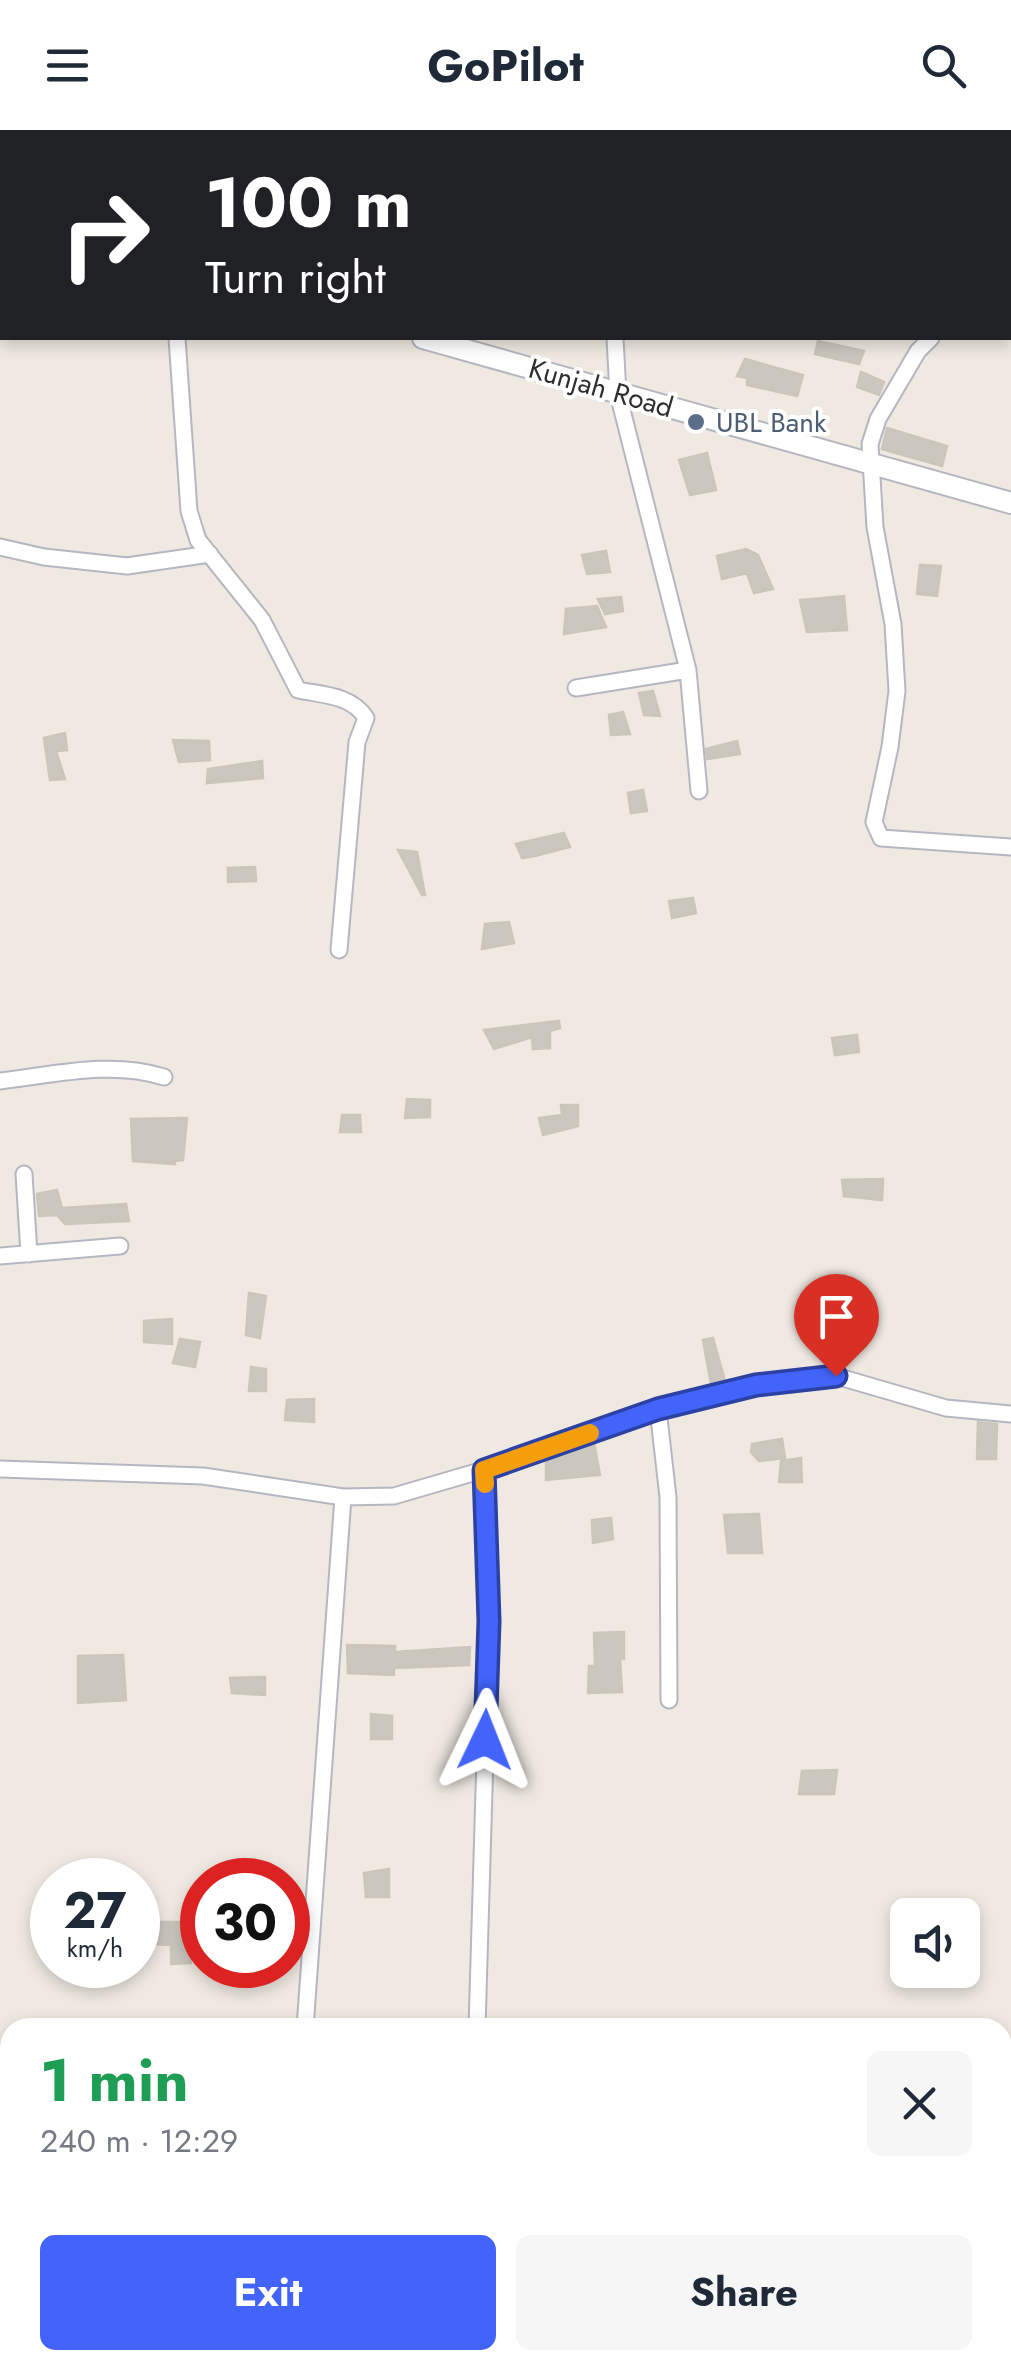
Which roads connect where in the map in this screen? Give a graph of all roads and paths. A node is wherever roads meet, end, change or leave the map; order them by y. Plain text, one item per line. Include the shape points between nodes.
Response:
1 (177, 340) edge
2 (430, 340) edge
3 (615, 340) edge
4 (929, 340) edge
5 (618, 394) junction
6 (871, 464) junction
7 (1011, 503) edge
8 (0, 547) edge
9 (210, 554) junction
10 (688, 670) junction
11 (576, 688) dead end
12 (699, 791) dead end
13 (1011, 847) edge
14 (339, 950) dead end
15 (164, 1077) dead end
16 (0, 1081) edge
17 (24, 1174) dead end
18 (120, 1246) dead end
19 (28, 1254) junction
20 (0, 1256) edge
21 (658, 1409) junction
22 (1011, 1414) edge
23 (0, 1469) edge
24 (484, 1470) junction
25 (344, 1498) junction
26 (669, 1700) dead end
27 (305, 2018) edge
28 (477, 2018) edge

1 - 9 street via 188,511
2 - 5 street, Kunjah Road
3 - 5 street
4 - 6 street via 878,419
5 - 6 street, Kunjah Road
5 - 10 street
6 - 7 street, Kunjah Road
6 - 13 street via 897,690 874,822 881,838
8 - 9 street via 127,566
9 - 14 street via 262,620 298,690 344,699 366,718 357,742
10 - 11 street
10 - 12 street
15 - 16 street via 94,1069
17 - 19 street
18 - 19 street
19 - 20 street
21 - 22 street via 756,1385 836,1376 946,1408
21 - 24 street
21 - 26 street via 668,1497
23 - 25 street via 203,1476
24 - 25 street via 394,1496
24 - 28 street via 489,1621
25 - 27 street

